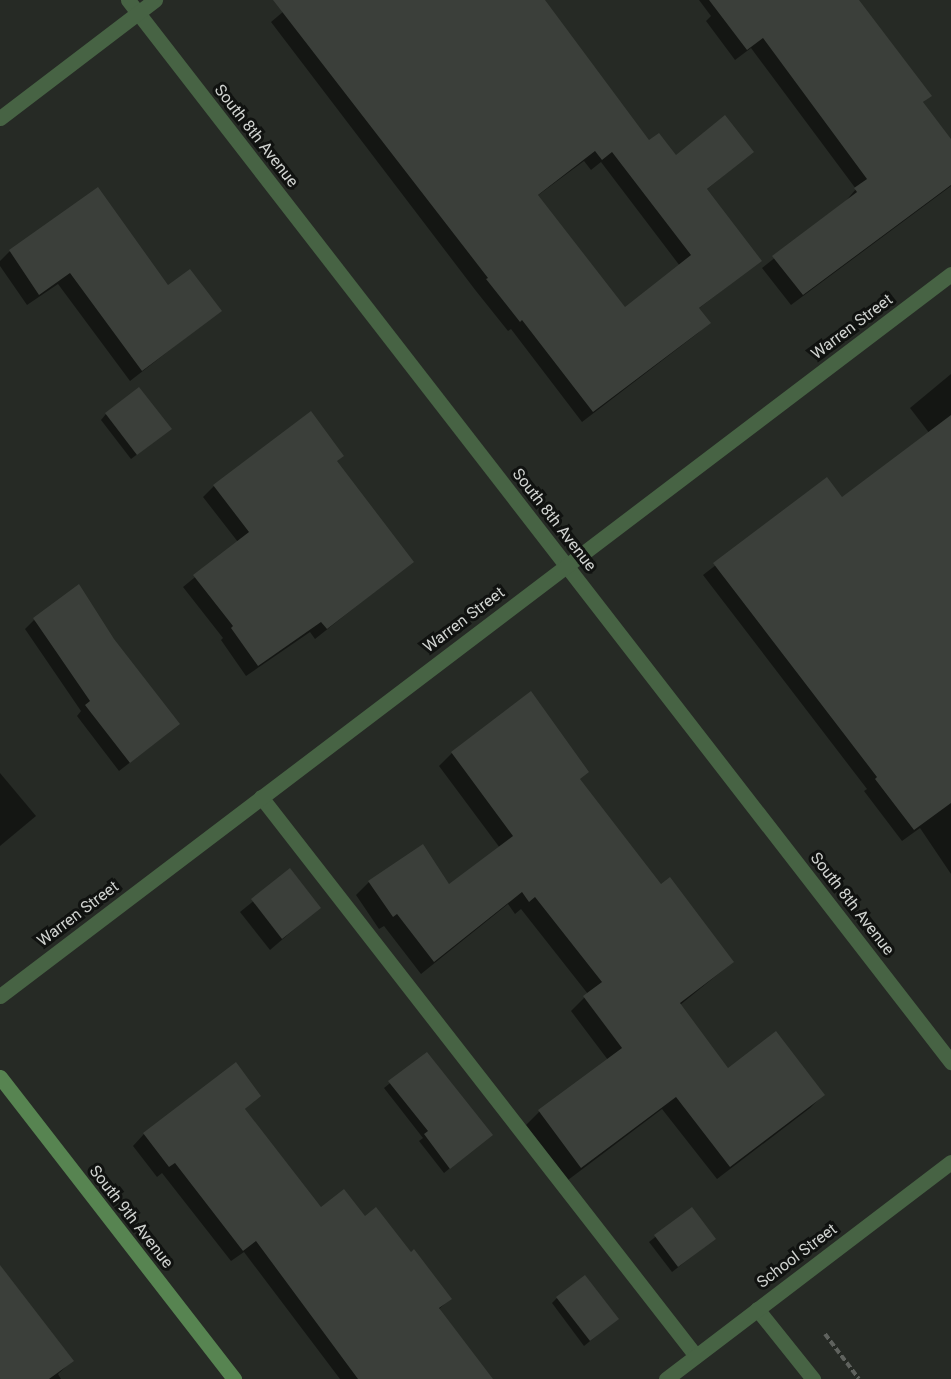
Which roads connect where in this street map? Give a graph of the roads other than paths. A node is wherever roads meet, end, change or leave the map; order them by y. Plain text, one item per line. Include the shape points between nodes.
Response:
1 (128, 0) edge
2 (155, 0) edge
3 (138, 13) junction
4 (0, 118) edge
5 (951, 274) edge
6 (566, 566) junction
7 (261, 797) junction
8 (0, 996) edge
9 (951, 1062) edge
10 (0, 1077) edge
11 (951, 1162) edge
12 (757, 1308) junction
13 (696, 1356) junction
14 (234, 1379) edge
15 (666, 1379) edge
16 (813, 1379) edge

1 - 3 street, South 8th Avenue
2 - 3 street
3 - 4 street
3 - 6 street, South 8th Avenue
5 - 6 street, Warren Street
6 - 7 street, Warren Street
6 - 9 street, South 8th Avenue
7 - 8 street, Warren Street
7 - 13 street
10 - 14 street, South 9th Avenue
11 - 12 street, School Street
12 - 13 street, School Street
12 - 16 street
13 - 15 street, School Street

